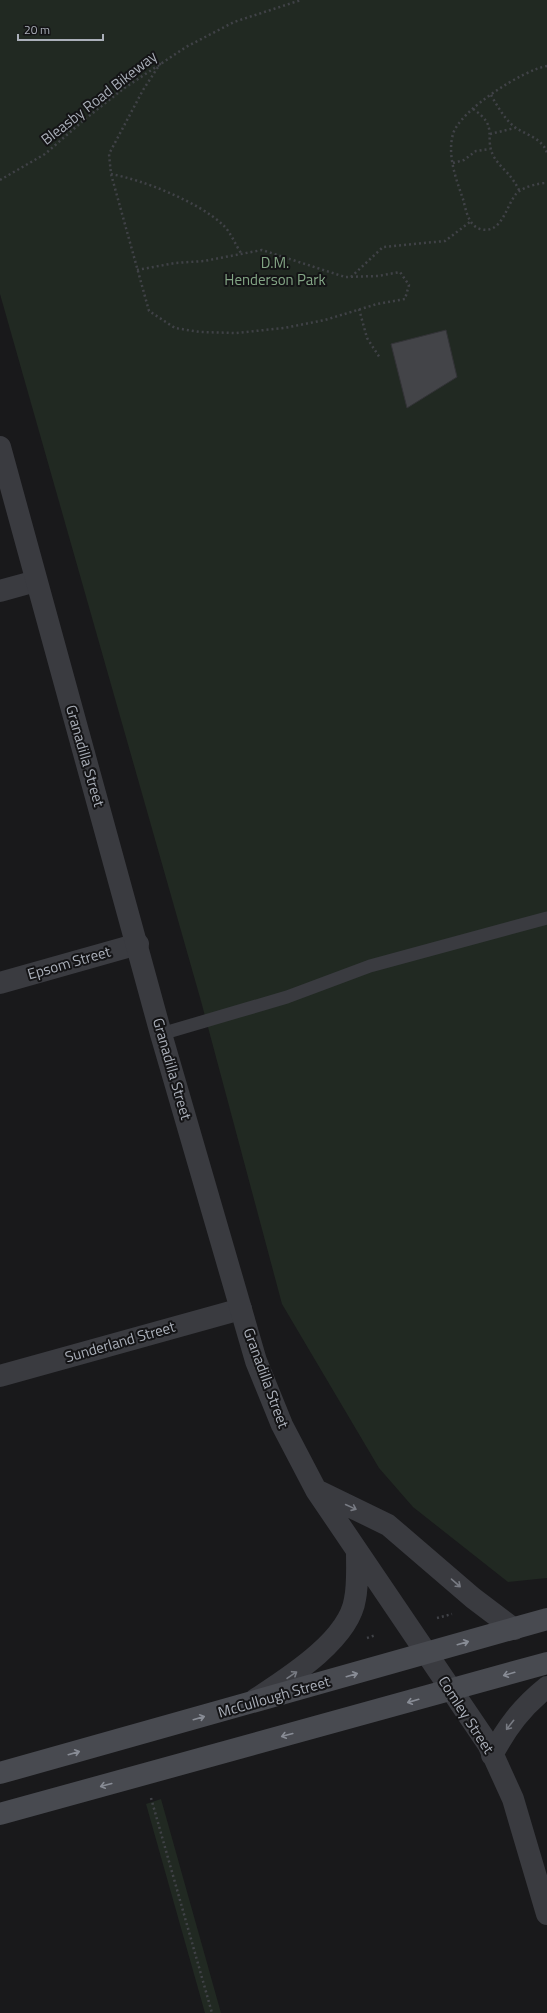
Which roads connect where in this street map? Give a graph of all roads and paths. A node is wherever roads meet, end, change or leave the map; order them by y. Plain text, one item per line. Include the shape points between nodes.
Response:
1 (301, 0) edge
2 (162, 61) junction
3 (547, 66) edge
4 (491, 95) junction
5 (472, 109) junction
6 (516, 128) junction
7 (490, 134) junction
8 (546, 148) edge
9 (490, 149) junction
10 (547, 153) edge
11 (453, 163) junction
12 (111, 174) junction
13 (0, 180) edge
14 (547, 183) edge
15 (520, 192) junction
16 (470, 222) junction
17 (241, 254) junction
18 (137, 270) junction
19 (350, 277) junction
20 (145, 309) dead end
21 (359, 309) junction
22 (149, 310) junction
23 (380, 358) dead end
24 (0, 447) edge
25 (36, 581) junction
26 (0, 591) edge
27 (547, 918) edge
28 (138, 944) junction
29 (0, 982) edge
30 (162, 1034) junction
31 (241, 1309) junction
32 (0, 1376) edge
33 (316, 1490) junction
34 (357, 1553) junction
35 (547, 1619) edge
36 (514, 1629) junction
37 (426, 1654) junction
38 (547, 1663) edge
39 (547, 1687) edge
40 (450, 1690) junction
41 (248, 1704) junction
42 (492, 1755) junction
43 (0, 1773) edge
44 (150, 1795) dead end
45 (0, 1814) edge
46 (547, 1914) edge
47 (212, 2013) edge

1 - 2 path, Bleasby Road Bikeway via 234,22
2 - 12 path via 143,90 109,154
2 - 13 path, Bleasby Road Bikeway via 90,115 45,154
3 - 4 path via 530,72
4 - 5 path
4 - 6 path via 499,109
5 - 7 path via 483,116
5 - 11 path via 453,133
6 - 7 path
6 - 8 path via 535,138
7 - 9 path
8 - 10 path
9 - 11 path via 476,151 464,160
9 - 15 path
11 - 16 path
12 - 17 path via 146,184 198,207 224,225
12 - 18 path
14 - 15 path
15 - 16 path via 516,194 500,223 492,229 480,229
16 - 19 path via 445,241 383,248
17 - 18 path
17 - 19 path via 262,250
18 - 22 path
19 - 21 path via 400,272 409,285 405,299
20 - 22 path
21 - 22 path via 324,320 284,328 236,333 176,328
21 - 23 path via 367,338
24 - 25 street, Granadilla Street
25 - 26 street
25 - 28 street, Granadilla Street
27 - 30 lane via 370,966 287,997
28 - 29 street, Epsom Street
28 - 30 street, Granadilla Street
30 - 31 street, Granadilla Street
31 - 32 street, Sunderland Street
31 - 33 street, Granadilla Street via 268,1392 285,1432
33 - 34 street, Granadilla Street
33 -> 36 street via 388,1525 473,1598
34 - 37 street, Granadilla Street
41 -> 34 street via 303,1668 342,1629 355,1600
35 - 36 main road, McCullough Street
37 -> 36 main road, McCullough Street
37 - 40 street, Comley Street
41 -> 37 main road, McCullough Street
38 -> 40 main road
39 -> 42 street via 508,1726
40 - 42 street, Comley Street via 488,1744
40 -> 45 main road
43 -> 41 main road, McCullough Street
42 - 46 street, Comley Street via 513,1799
44 - 47 path

